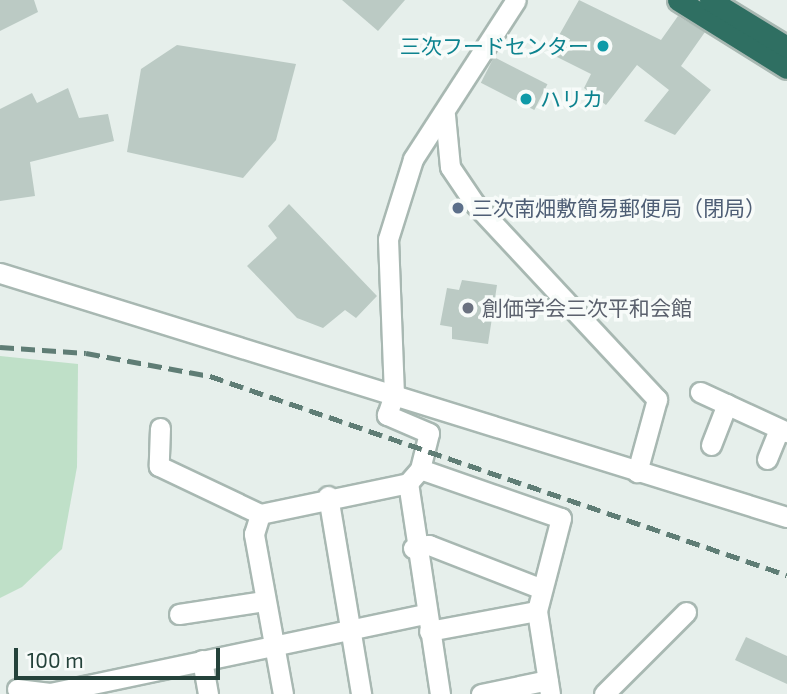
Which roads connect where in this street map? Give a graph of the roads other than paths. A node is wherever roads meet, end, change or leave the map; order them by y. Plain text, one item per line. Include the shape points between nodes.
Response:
1 (516, 0) edge
2 (678, 0) edge
3 (710, 0) edge
4 (787, 47) edge
5 (787, 68) edge
6 (445, 115) junction
7 (0, 274) edge
8 (700, 392) dead end
9 (394, 396) junction
10 (727, 404) junction
11 (160, 428) dead end
12 (783, 430) edge
13 (711, 445) dead end
14 (767, 459) dead end
15 (637, 472) junction
16 (414, 476) junction
17 (328, 496) junction
18 (260, 514) junction
19 (787, 517) edge
20 (413, 548) junction
21 (540, 588) junction
22 (264, 601) junction
23 (537, 611) junction
24 (686, 612) dead end
25 (179, 614) dead end
26 (428, 622) junction
27 (350, 628) junction
28 (274, 647) junction
29 (202, 660) junction
30 (125, 686) edge
31 (549, 687) edge
32 (17, 689) dead end
33 (50, 693) edge
34 (208, 694) edge
35 (283, 694) edge
36 (361, 694) edge
37 (440, 694) edge
38 (481, 694) edge
39 (604, 694) edge

1 - 6 street
2 - 5 highway
3 - 4 highway
6 - 9 street via 413,159 388,239
6 - 15 street via 450,167 475,204 657,399
7 - 9 street
8 - 10 street
9 - 15 street
9 - 16 street via 387,415 429,433
10 - 12 street
10 - 13 street
11 - 18 street via 159,466
12 - 14 street
15 - 19 street
16 - 17 street
16 - 20 street
16 - 21 street via 561,518
17 - 18 street
17 - 27 street
18 - 22 street via 254,534
20 - 21 street via 429,545
20 - 26 street
21 - 23 street
22 - 25 street
22 - 28 street
23 - 26 street
23 - 31 street
24 - 39 street
26 - 27 street
26 - 37 street
27 - 28 street
27 - 36 street
28 - 29 street
28 - 35 street
29 - 30 street
29 - 34 street
30 - 33 street
31 - 38 street
32 - 33 street

